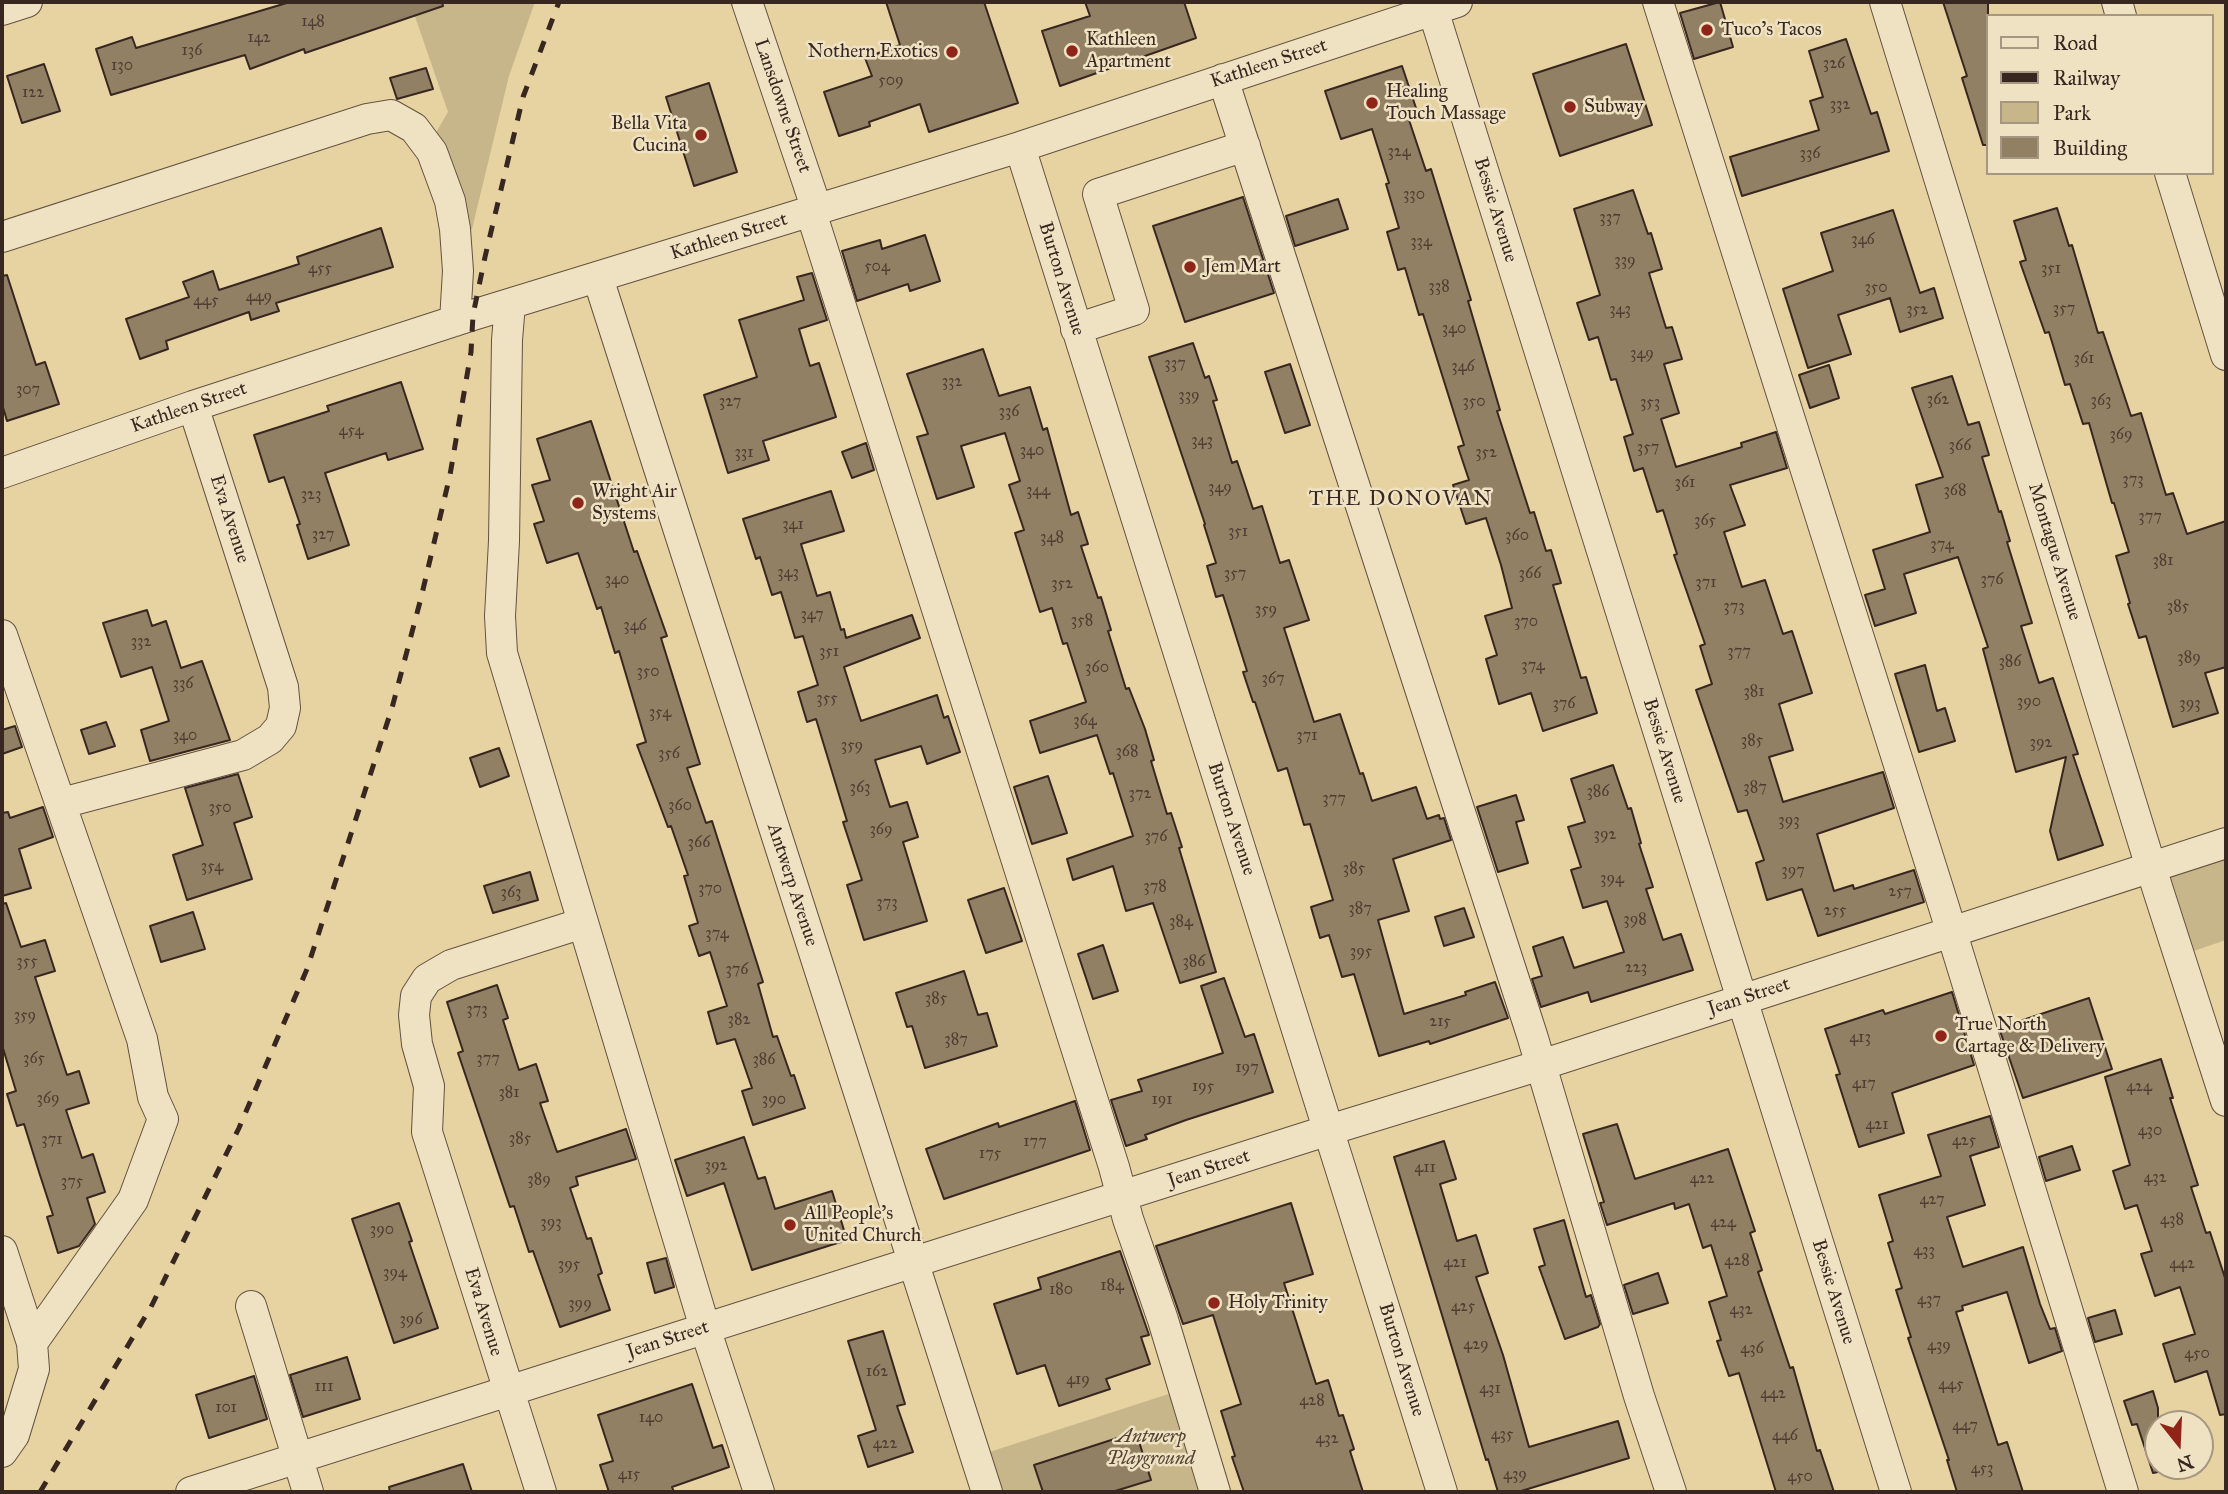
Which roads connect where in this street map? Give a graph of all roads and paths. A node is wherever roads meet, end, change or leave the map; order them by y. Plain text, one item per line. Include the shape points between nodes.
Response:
1 (27, 2) edge
2 (747, 2) edge
3 (1658, 2) edge
4 (1885, 2) edge
5 (1445, 6) edge
6 (2, 10) edge
7 (1223, 79) junction
8 (1020, 146) junction
9 (1245, 146) junction
10 (2171, 175) edge
11 (814, 211) junction
12 (2, 237) edge
13 (598, 278) junction
14 (510, 304) junction
15 (455, 321) junction
16 (1076, 328) junction
17 (2226, 355) edge
18 (193, 406) junction
19 (2, 473) edge
20 (2, 635) edge
21 (62, 803) junction
22 (2226, 843) edge
23 (2151, 866) junction
24 (583, 923) junction
25 (1951, 931) junction
26 (1742, 1000) junction
27 (1541, 1065) junction
28 (2226, 1101) edge
29 (1329, 1130) junction
30 (1123, 1196) junction
31 (2, 1251) edge
32 (914, 1262) junction
33 (251, 1306) dead end
34 (705, 1328) junction
35 (32, 1343) junction
36 (508, 1391) junction
37 (2, 1452) edge
38 (299, 1457) junction
39 (191, 1492) edge
40 (308, 1492) edge
41 (541, 1492) edge
42 (759, 1492) edge
43 (987, 1492) edge
44 (1215, 1492) edge
45 (1442, 1492) edge
46 (1671, 1492) edge
47 (1896, 1492) edge
48 (2123, 1492) edge

1 - 6 street
2 - 11 street, Lansdowne Street
3 - 25 street
4 - 23 street, Montague Avenue
5 - 7 street, Kathleen Street
5 - 26 street, Bessie Avenue
7 - 8 street, Kathleen Street
7 - 9 street
8 - 11 street, Kathleen Street
8 - 16 street, Burton Avenue
9 - 16 street via 1098,194 1134,310
9 - 27 street
10 - 17 street
11 - 13 street, Kathleen Street
11 - 30 street, Lansdowne Street
12 - 15 street via 367,119 391,116 414,128 432,152 450,201 458,271
13 - 14 street, Kathleen Street
13 - 32 street, Antwerp Avenue
14 - 15 street, Kathleen Street
14 - 24 street via 499,634
15 - 18 street, Kathleen Street
16 - 29 street, Burton Avenue
18 - 19 street, Kathleen Street
18 - 21 street, Eva Avenue via 283,687 281,726 270,739 243,755
20 - 21 street
21 - 35 street via 142,1039 153,1097 163,1119 133,1200
22 - 23 street, Jean Street
23 - 25 street, Jean Street
23 - 28 street, Montague Avenue
24 - 34 street
24 - 36 street, Eva Avenue via 451,965 427,979 416,996 418,1044 429,1086 427,1132
25 - 26 street, Jean Street
25 - 48 street
26 - 27 street, Jean Street
26 - 47 street, Bessie Avenue
27 - 29 street, Jean Street
27 - 46 street
29 - 30 street, Jean Street
29 - 45 street, Burton Avenue
30 - 32 street, Jean Street
30 - 44 street, Lansdowne Street
31 - 35 street
32 - 34 street, Jean Street
32 - 43 street, Antwerp Avenue
33 - 38 street
34 - 36 street, Jean Street
34 - 42 street
35 - 37 street via 34,1369 13,1435
36 - 38 street, Jean Street
36 - 41 street, Eva Avenue
38 - 39 street, Jean Street
38 - 40 street

